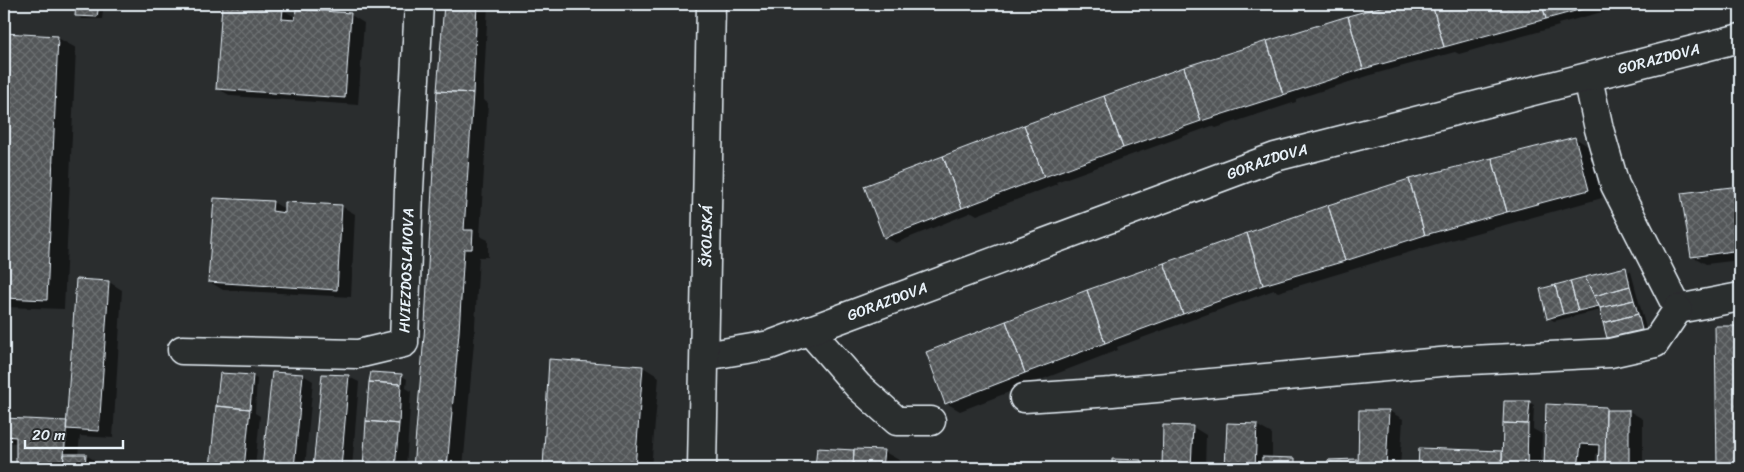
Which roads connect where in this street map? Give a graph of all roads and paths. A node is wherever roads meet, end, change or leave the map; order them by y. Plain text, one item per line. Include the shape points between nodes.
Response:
1 (419, 4) edge
2 (711, 4) edge
3 (1740, 38) edge
4 (1588, 78) junction
5 (1740, 296) edge
6 (1678, 309) junction
7 (809, 330) junction
8 (182, 350) dead end
9 (705, 356) junction
10 (1024, 398) dead end
11 (930, 421) dead end
12 (702, 468) edge

1 - 8 street, HVIEZDOSLAVOVA via 404,343 358,354
2 - 9 street, ŠKOLSKÁ
3 - 4 street, GORAZDOVA
4 - 6 street via 1615,185
4 - 7 street, GORAZDOVA via 1276,157
5 - 6 street
6 - 10 street via 1655,343 1610,353 1451,361
7 - 9 street, GORAZDOVA via 770,345
7 - 11 street via 858,386 897,421
9 - 12 street, ŠKOLSKÁ

